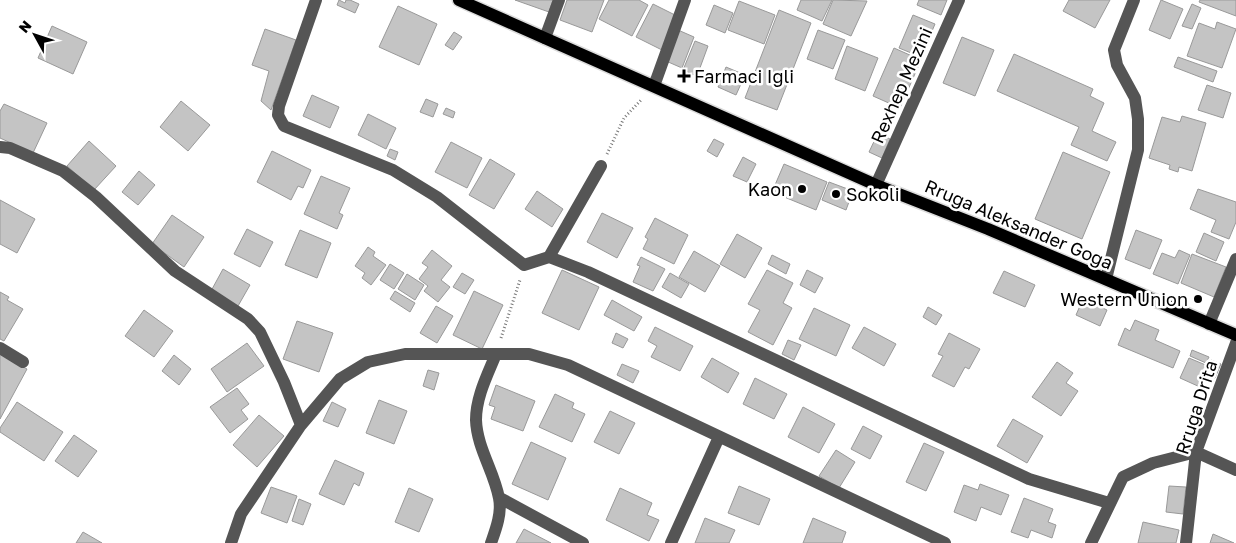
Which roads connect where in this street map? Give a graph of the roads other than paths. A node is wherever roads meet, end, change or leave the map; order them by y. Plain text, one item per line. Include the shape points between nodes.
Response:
1 (316, 0) edge
2 (461, 0) edge
3 (559, 0) edge
4 (686, 0) edge
5 (959, 0) edge
6 (1134, 0) edge
7 (545, 38) junction
8 (654, 86) junction
9 (0, 147) edge
10 (602, 166) road end
11 (876, 185) junction
12 (549, 257) junction
13 (1236, 260) edge
14 (1106, 280) junction
15 (1209, 324) junction
16 (1236, 335) edge
17 (1236, 342) edge
18 (0, 348) edge
19 (496, 354) junction
20 (23, 362) dead end
21 (301, 425) junction
22 (719, 437) junction
23 (1196, 452) junction
24 (1236, 470) edge
25 (500, 498) junction
26 (1110, 503) junction
27 (231, 543) edge
28 (492, 543) edge
29 (583, 543) edge
30 (671, 543) edge
31 (944, 543) edge
32 (1091, 543) edge
33 (1186, 543) edge

1 - 12 street via 279,106 278,115 284,126 393,170 437,197 524,265
2 - 7 main road, Rruga Aleksander Goga
3 - 7 street
4 - 8 street
5 - 11 street, Rexhep Mezini
6 - 14 street via 1114,50 1117,65 1135,98 1138,150
7 - 8 main road, Rruga Aleksander Goga
8 - 11 main road, Rruga Aleksander Goga
9 - 21 street via 10,148 63,171 96,197 175,271 248,319 264,341
10 - 12 street
11 - 14 main road, Rruga Aleksander Goga
12 - 26 street via 588,272 1029,480
13 - 15 street
14 - 15 main road, Rruga Aleksander Goga
15 - 16 main road, Rruga Aleksander Goga
17 - 23 street, Rruga Drita
18 - 20 street
19 - 21 street via 405,354 368,362 340,379
19 - 22 street via 529,354 568,365
19 - 25 street via 479,395 476,421 481,447
21 - 27 street via 241,514
22 - 30 street
22 - 31 street
23 - 24 street
23 - 26 street via 1153,463 1123,477
23 - 33 street, Rruga Drita
25 - 28 street
25 - 29 street
26 - 32 street

